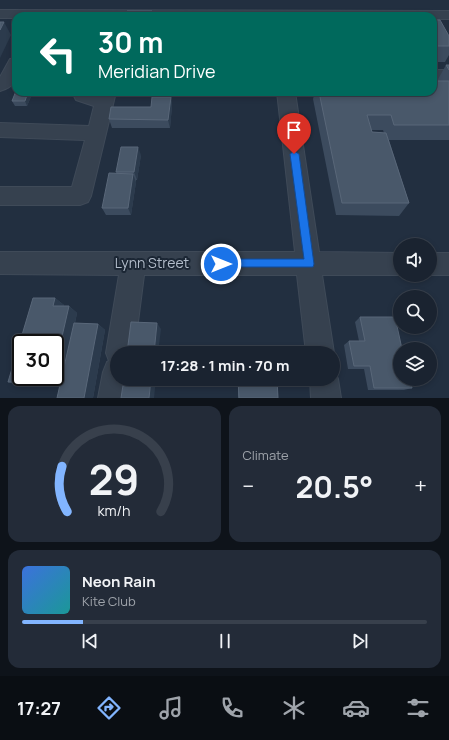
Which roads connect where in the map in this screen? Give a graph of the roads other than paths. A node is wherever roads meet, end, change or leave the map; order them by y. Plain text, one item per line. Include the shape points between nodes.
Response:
1 (86, 0) edge
2 (275, 0) edge
3 (331, 0) edge
4 (431, 0) edge
5 (79, 12) edge
6 (276, 12) edge
7 (335, 12) edge
8 (0, 14) edge
9 (12, 14) edge
10 (445, 19) edge
11 (12, 71) edge
12 (437, 76) edge
13 (449, 76) edge
14 (0, 85) edge
15 (82, 96) edge
16 (105, 96) edge
17 (287, 96) edge
18 (0, 130) edge
19 (96, 133) junction
20 (0, 196) edge
21 (0, 263) edge
22 (133, 264) junction
23 (309, 264) junction
24 (393, 264) edge
25 (437, 264) edge
26 (449, 264) edge
27 (121, 346) edge
28 (319, 346) edge
29 (115, 386) edge
30 (325, 386) edge
31 (113, 398) edge
32 (326, 398) edge

1 - 5 street
2 - 6 street
3 - 7 street
4 - 10 street
8 - 9 street
11 - 14 street via 7,81
12 - 13 street
15 - 16 street via 88,99
16 - 19 street
17 - 23 street
18 - 19 street
19 - 20 street via 80,196
21 - 22 street, Lynn Street
22 - 23 street, Lynn Street
22 - 27 street
23 - 24 street, Lynn Street
23 - 28 street
25 - 26 street
29 - 31 street
30 - 32 street

